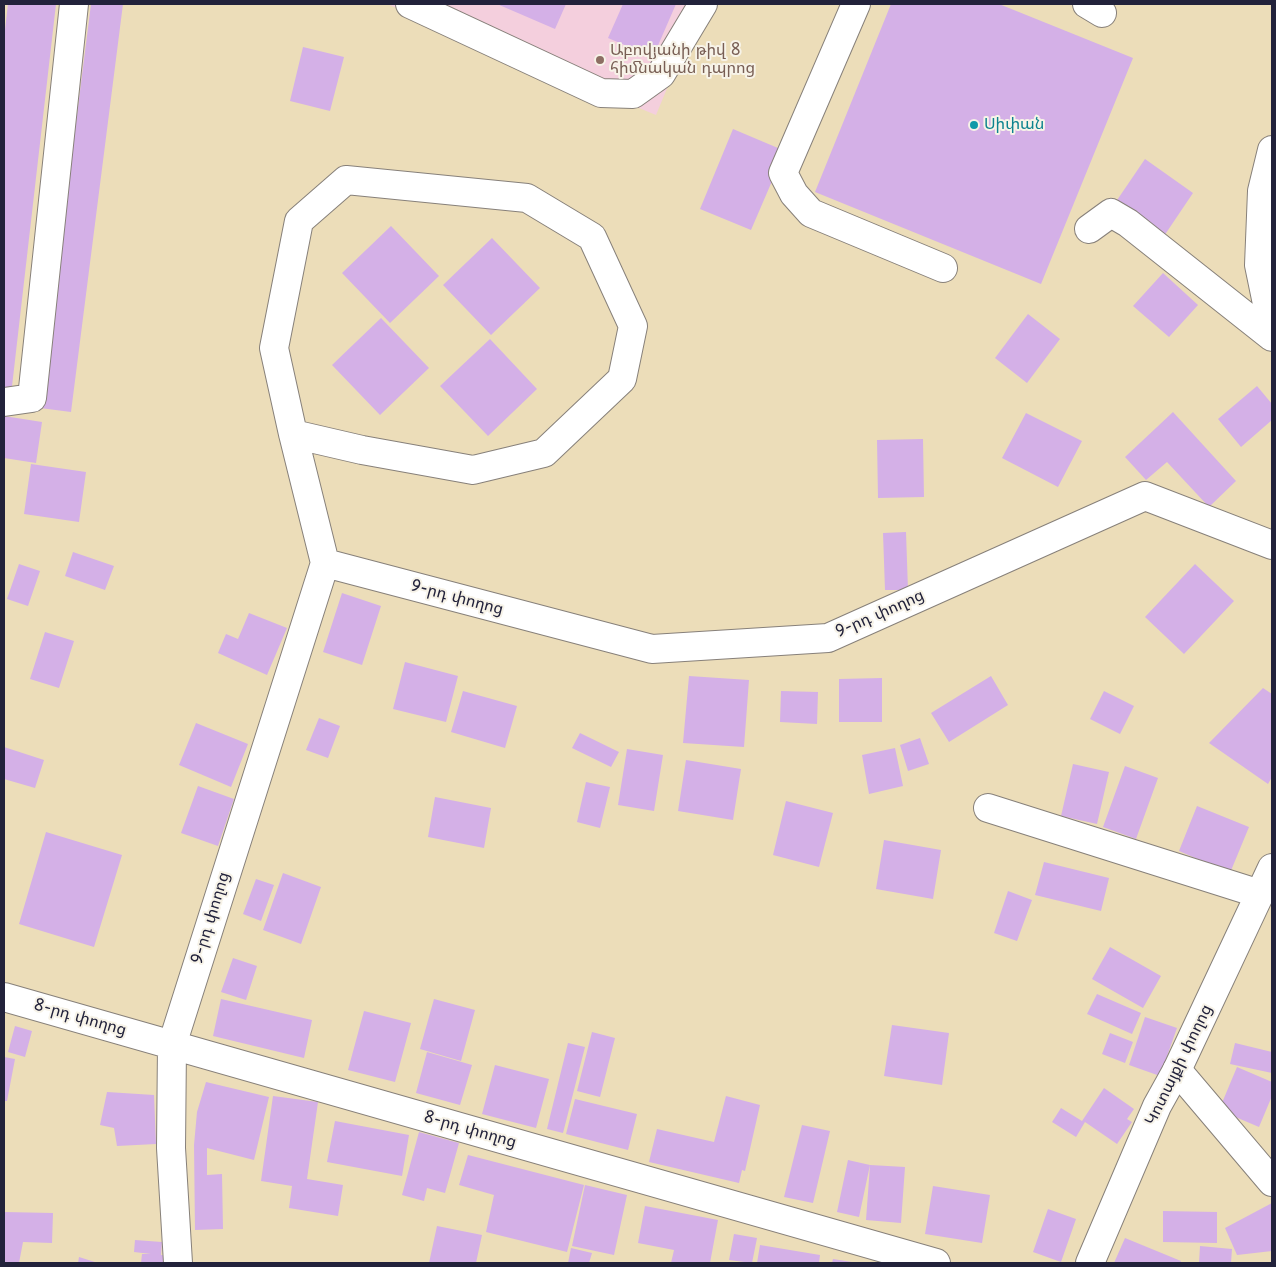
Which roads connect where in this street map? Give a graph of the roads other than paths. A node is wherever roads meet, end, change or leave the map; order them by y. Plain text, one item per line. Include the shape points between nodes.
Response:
1 (74, 4) edge
2 (410, 4) edge
3 (703, 4) edge
4 (856, 4) edge
5 (1272, 150) edge
6 (1089, 229) dead end
7 (942, 268) dead end
8 (1272, 328) edge
9 (1272, 337) edge
10 (4, 402) edge
11 (293, 434) junction
12 (1272, 546) edge
13 (325, 563) junction
14 (988, 808) dead end
15 (1272, 868) edge
16 (1260, 894) junction
17 (4, 997) edge
18 (172, 1045) junction
19 (1177, 1070) junction
20 (1272, 1182) edge
21 (178, 1263) edge
22 (936, 1263) edge
23 (1090, 1263) edge

1 - 10 street via 32,398
2 - 3 street via 601,93 633,94 661,74
4 - 7 street via 783,173 794,194 811,213
5 - 8 street via 1262,191 1259,265
6 - 9 street via 1111,213 1128,222
11 - 11 street via 274,348 299,221 346,180 527,198 592,237 633,326 622,379 544,453 473,470
11 - 13 street
12 - 13 street, 9-րդ փողոց via 1145,496 828,638 652,649
13 - 18 street, 9-րդ փողոց
14 - 16 street
15 - 16 street, Կոտայքի փողոց
16 - 19 street, Կոտայքի փողոց
17 - 18 street, 8-րդ փողոց
18 - 21 street, 9-րդ փողոց via 171,1148
18 - 22 street, 8-րդ փողոց
19 - 20 street
19 - 23 street, Կոտայքի փողոց via 1157,1106

